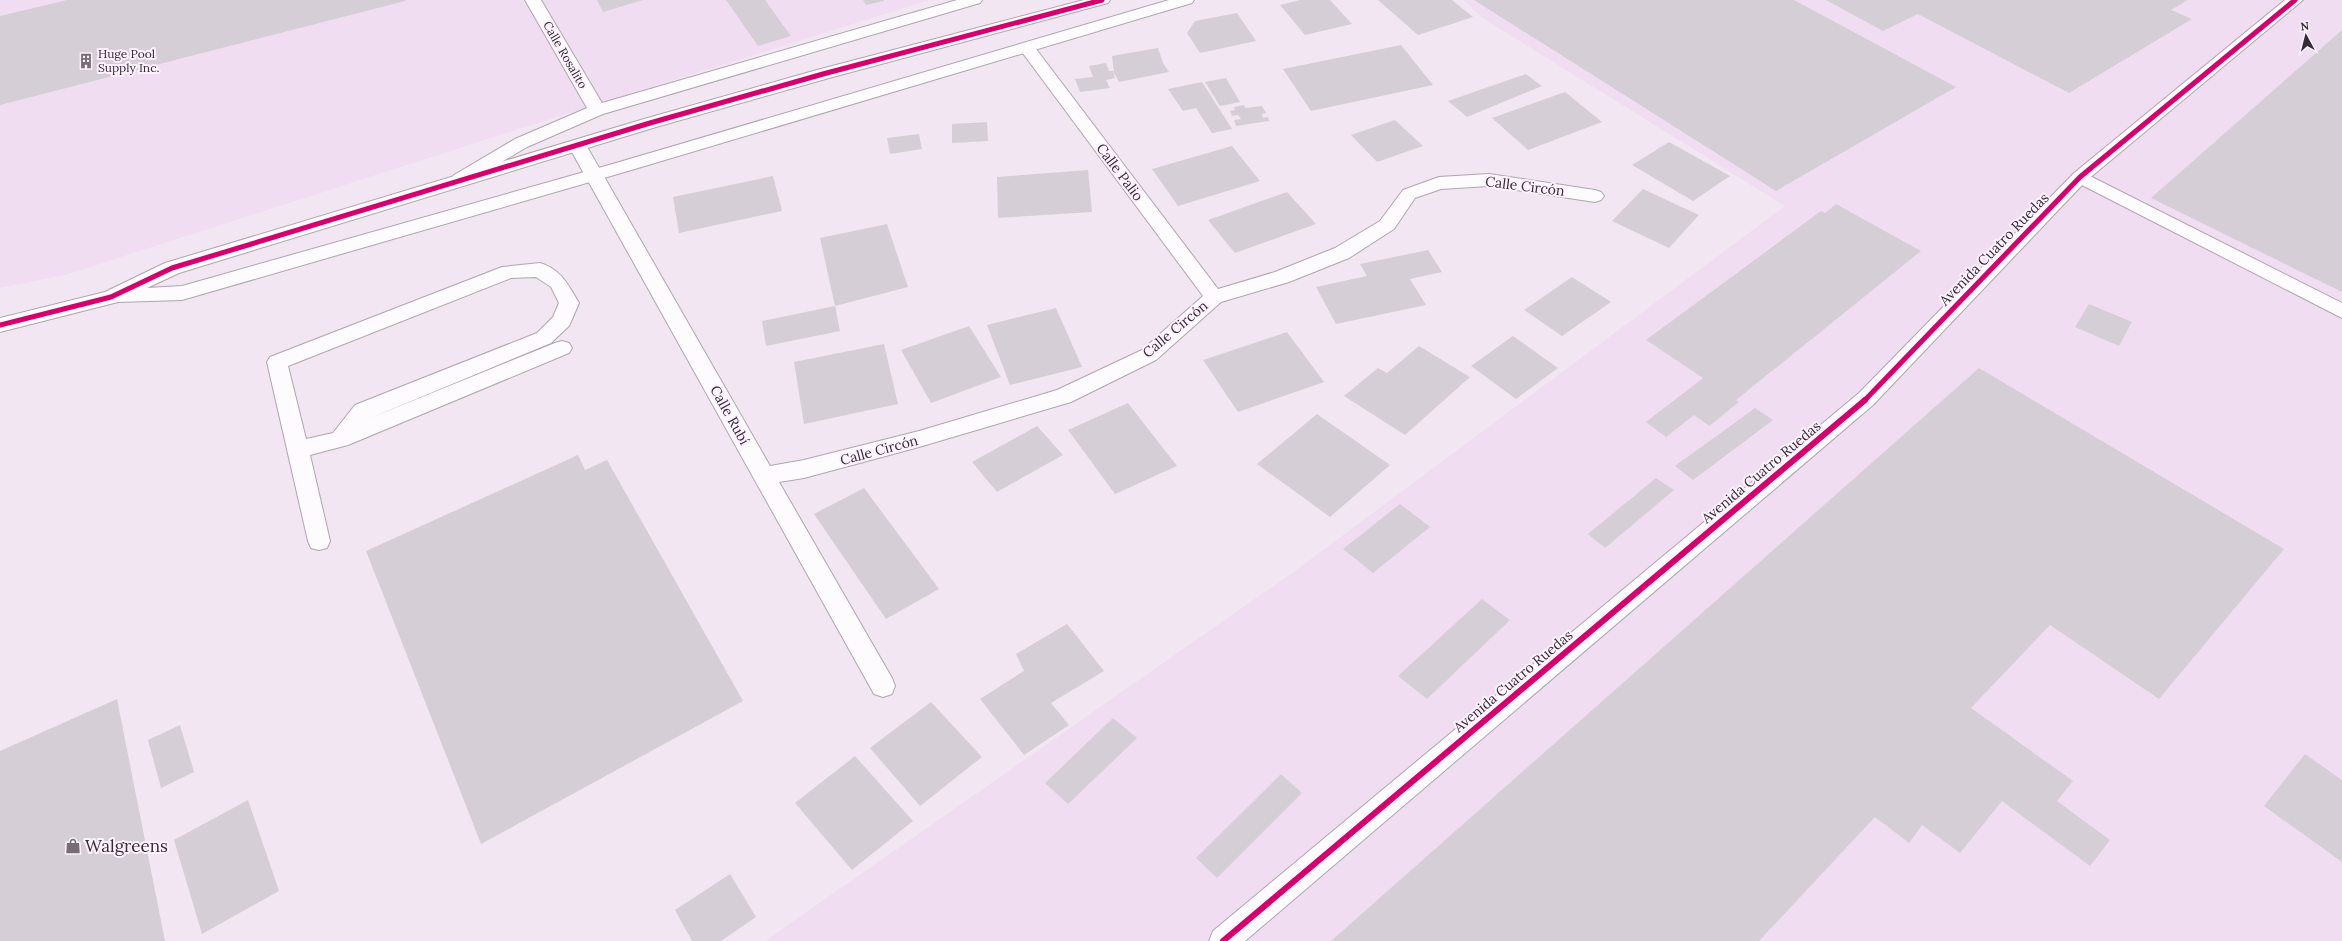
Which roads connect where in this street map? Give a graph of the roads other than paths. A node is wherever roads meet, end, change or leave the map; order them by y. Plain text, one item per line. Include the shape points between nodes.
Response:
1 (533, 0) edge
2 (974, 0) edge
3 (1098, 0) edge
4 (1186, 0) edge
5 (2295, 0) edge
6 (1027, 48) junction
7 (597, 110) junction
8 (577, 145) junction
9 (594, 175) junction
10 (2080, 177) junction
11 (460, 180) junction
12 (1595, 196) dead end
13 (111, 297) junction
14 (1214, 297) junction
15 (2342, 312) edge
16 (0, 325) edge
17 (562, 348) dead end
18 (340, 439) junction
19 (297, 450) junction
20 (764, 476) junction
21 (319, 541) dead end
22 (883, 686) dead end
23 (1223, 941) edge

1 - 7 street, Calle Rosalito
2 - 7 street
3 - 8 street via 823,74
4 - 6 street
5 - 10 street, Avenida Cuatro Ruedas
6 - 9 street
6 - 14 street, Calle Palio
7 - 11 street via 521,143
8 - 9 street, Calle Rubí
8 - 11 street
9 - 13 street via 182,293
9 - 20 street, Calle Rubí
10 - 15 street
10 - 23 street, Avenida Cuatro Ruedas via 1866,400
11 - 13 street via 172,268
12 - 14 street, Calle Circón via 1489,180 1439,183 1409,194 1387,225 1342,253 1282,277
13 - 16 street
14 - 20 street, Calle Circón via 1149,355 1064,396 919,440 804,469
17 - 18 street
18 - 19 street
18 - 19 street via 362,410 544,338 562,321 569,303 558,283 540,270 509,272 277,362
19 - 21 street
20 - 22 street, Calle Rubí

